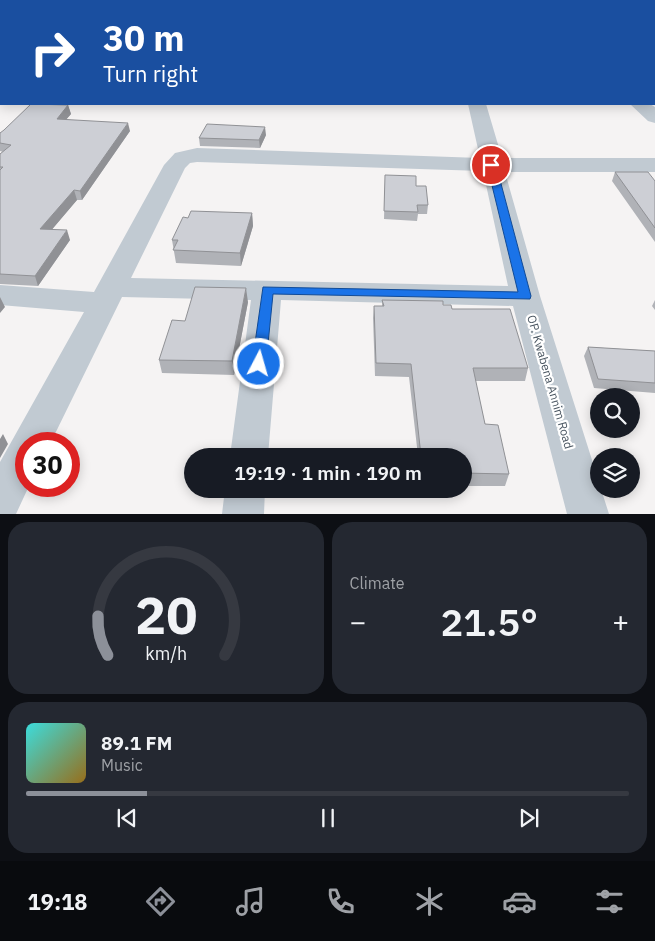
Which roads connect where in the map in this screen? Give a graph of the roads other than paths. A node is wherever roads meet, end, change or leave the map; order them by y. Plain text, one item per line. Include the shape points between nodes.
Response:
1 (477, 105) edge
2 (491, 165) junction
3 (655, 165) edge
4 (267, 290) junction
5 (0, 295) edge
6 (108, 295) junction
7 (525, 296) junction
8 (37, 432) edge
9 (250, 448) edge
10 (15, 473) edge
11 (244, 498) edge
12 (0, 502) edge
13 (242, 514) edge
14 (588, 514) edge

1 - 2 street, OP. Kwabena Annim Road
2 - 3 street
2 - 6 street via 197,155 183,158 175,165
2 - 7 street, OP. Kwabena Annim Road
4 - 6 street
4 - 7 street
4 - 9 street
5 - 6 street
6 - 8 street
7 - 14 street, OP. Kwabena Annim Road
10 - 12 street
11 - 13 street

